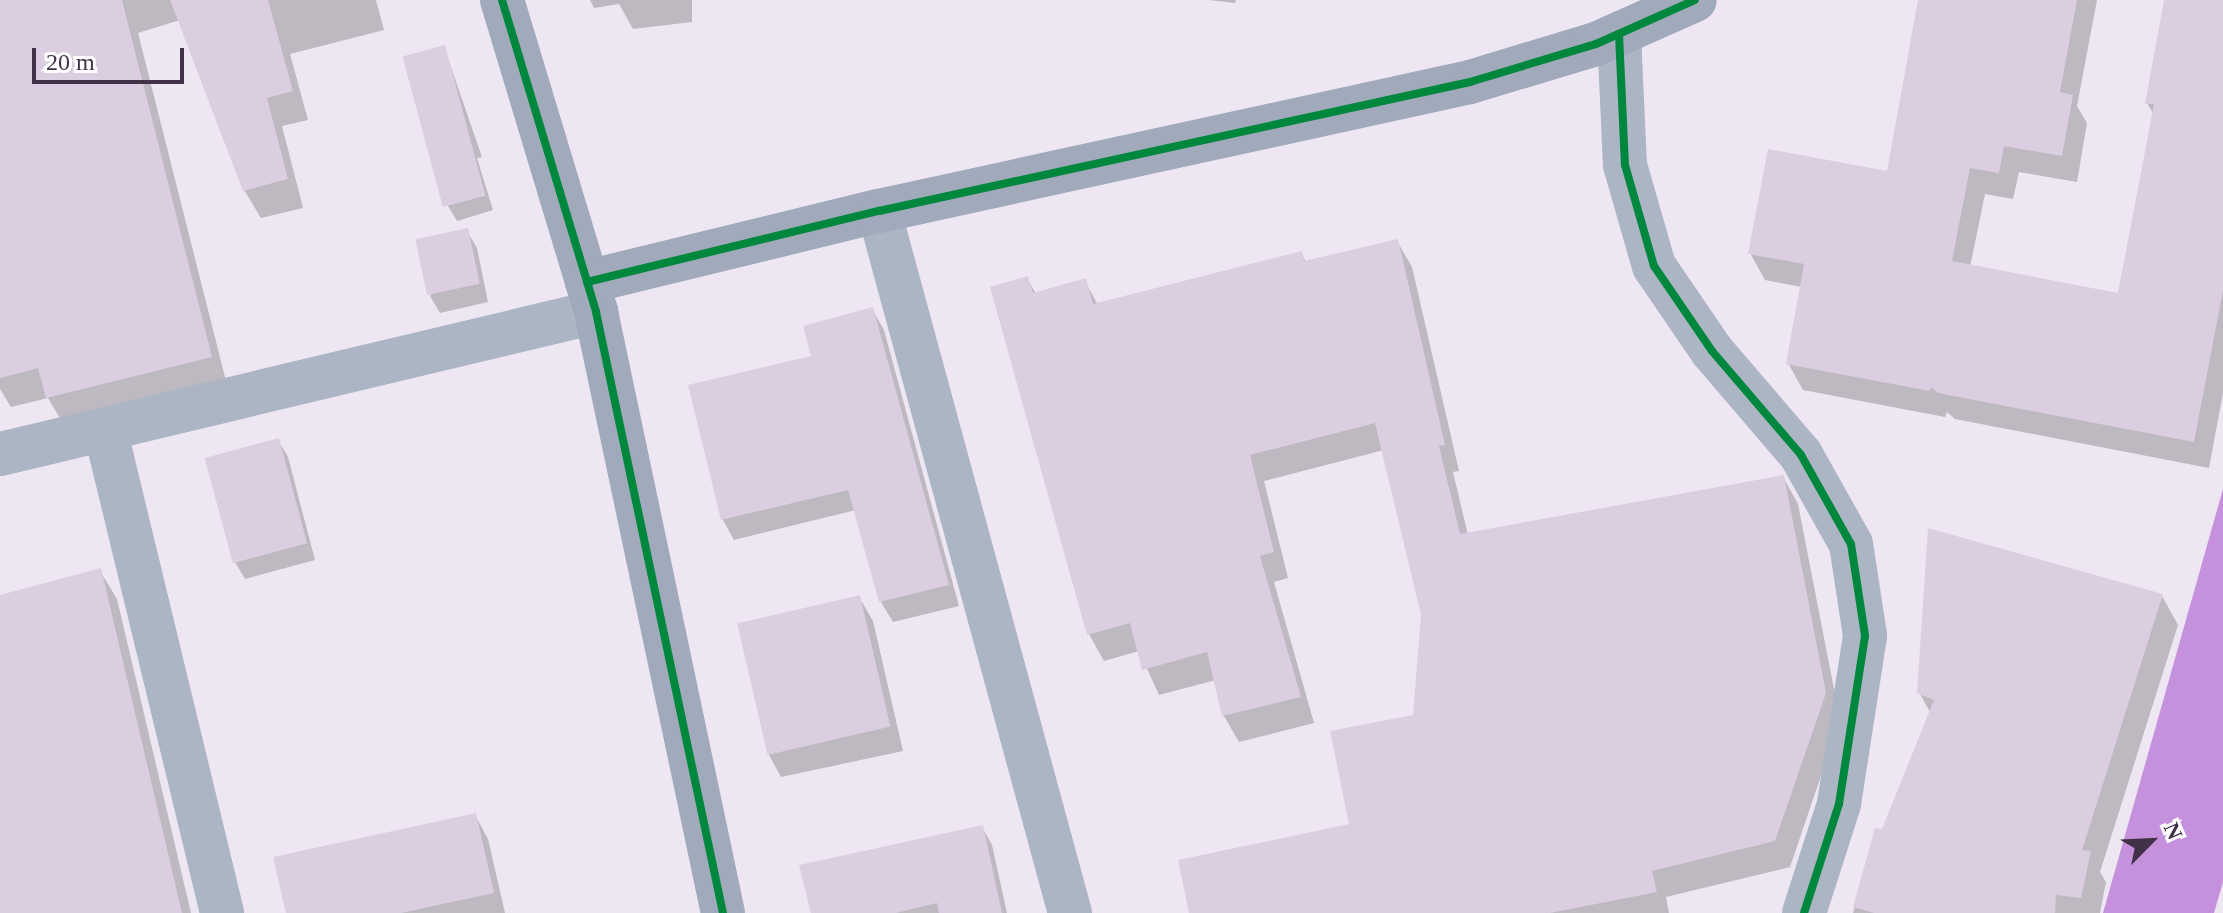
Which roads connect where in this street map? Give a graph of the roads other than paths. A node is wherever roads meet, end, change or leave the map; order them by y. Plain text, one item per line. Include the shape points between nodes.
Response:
1 (502, 0) edge
2 (1695, 0) edge
3 (1619, 34) junction
4 (879, 211) junction
5 (591, 297) junction
6 (105, 429) junction
7 (0, 454) edge
8 (222, 913) edge
9 (723, 913) edge
10 (1070, 913) edge
11 (1804, 913) edge

1 - 5 street
2 - 3 street
3 - 4 street via 1470,82
3 - 11 street via 1625,165 1654,266 1712,351 1801,455 1851,544 1865,636 1839,804
4 - 5 street
4 - 10 street
5 - 6 street
5 - 9 street
6 - 7 street
6 - 8 street

